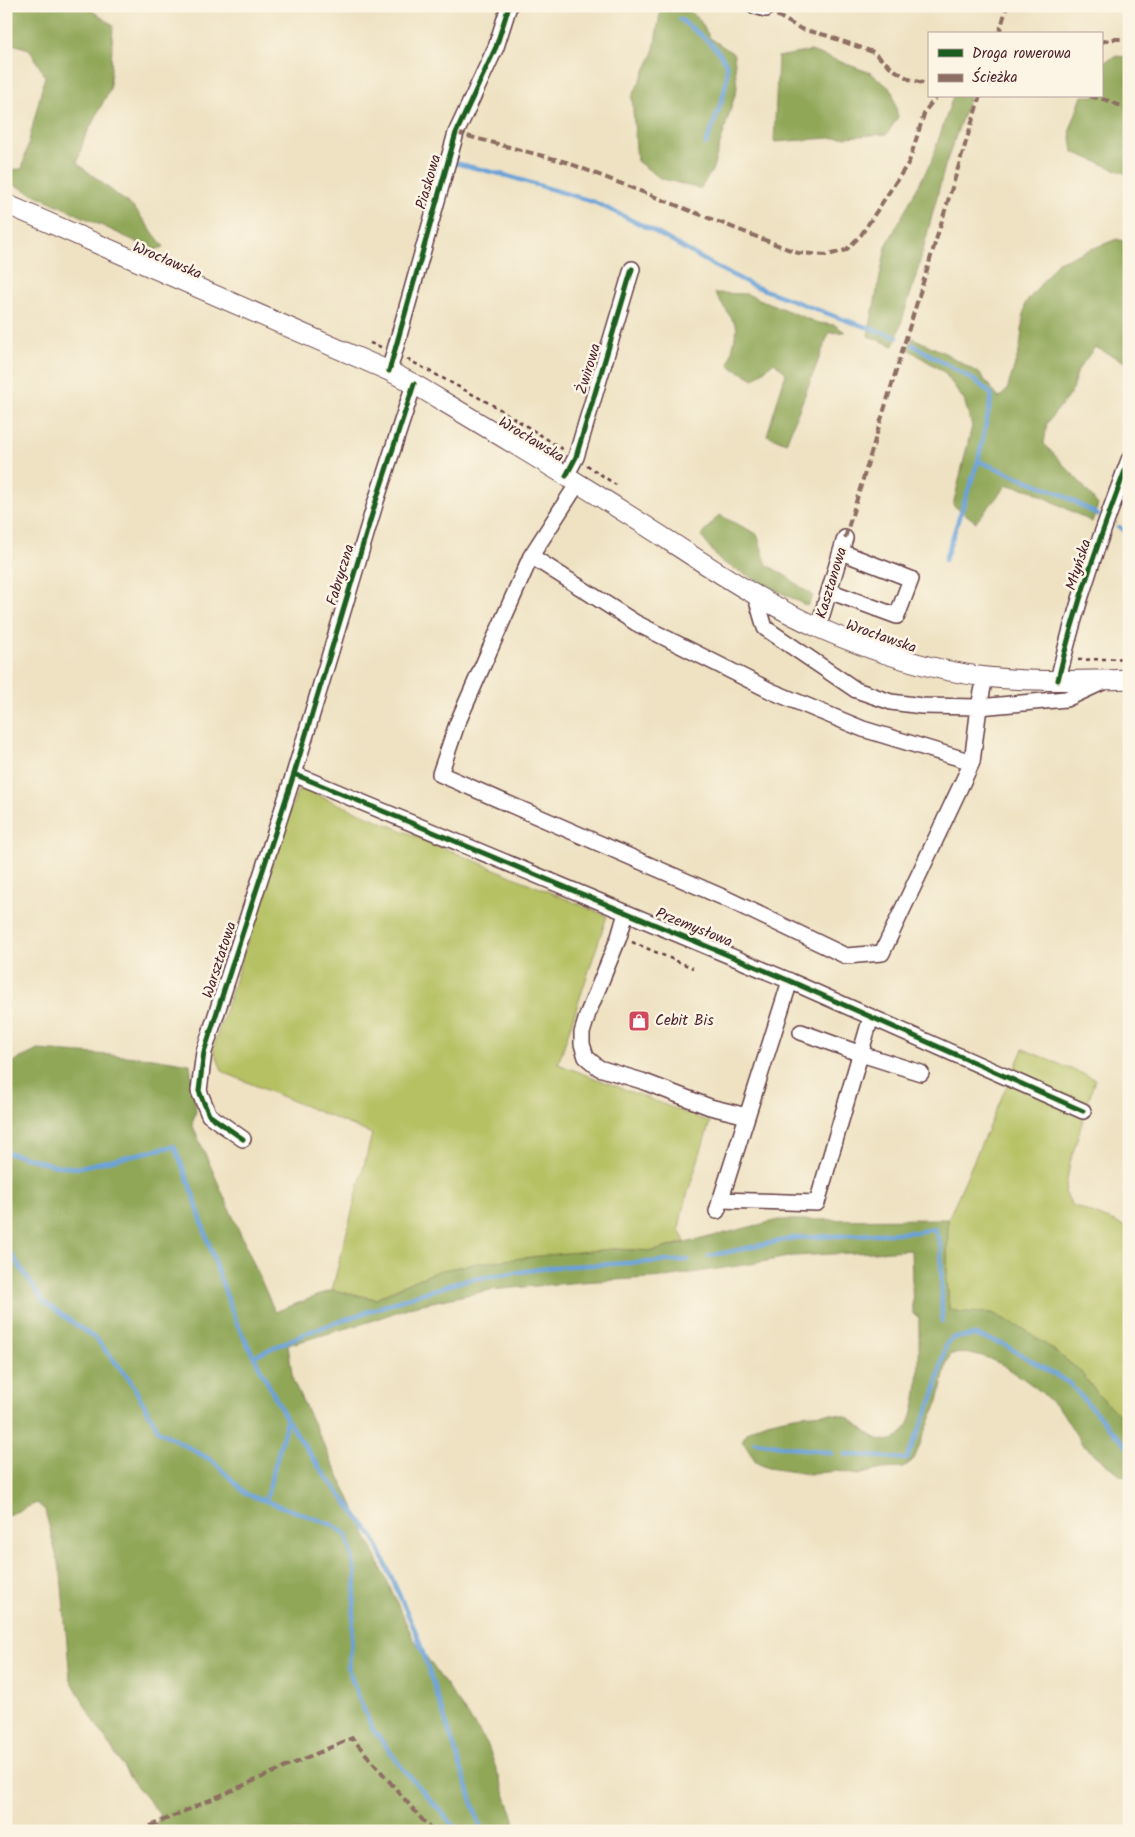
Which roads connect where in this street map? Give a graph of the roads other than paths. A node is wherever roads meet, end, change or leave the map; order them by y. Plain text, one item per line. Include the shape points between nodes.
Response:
1 (509, 6) edge
2 (6, 204) edge
3 (632, 269) dead end
4 (389, 371) junction
5 (414, 384) junction
6 (1129, 460) edge
7 (572, 480) junction
8 (531, 556) junction
9 (829, 591) junction
10 (755, 594) junction
11 (818, 628) junction
12 (985, 676) junction
13 (1129, 679) edge
14 (1058, 680) junction
15 (1108, 680) junction
16 (979, 707) junction
17 (972, 762) junction
18 (294, 774) junction
19 (626, 913) junction
20 (790, 981) junction
21 (871, 1017) junction
22 (801, 1032) dead end
23 (860, 1054) junction
24 (921, 1073) dead end
25 (1083, 1111) dead end
26 (747, 1116) junction
27 (243, 1138) dead end

1 - 4 street, Piaskowa via 496,48 456,134
2 - 4 main road, Wrocławska
3 - 7 street, Żwirowa
4 - 5 main road, Wrocławska
5 - 7 main road, Wrocławska
5 - 18 street, Fabryczna
6 - 14 street, Młyńska via 1066,644
7 - 8 street, Żwirowa
7 - 10 main road, Wrocławska
8 - 17 street via 636,623 771,691 863,729
8 - 17 street, Żwirowa via 457,724 440,774 727,899 846,956 882,953
9 - 9 street, Kasztanowa via 897,616 911,579 843,545
9 - 11 street, Kasztanowa
10 - 11 main road, Wrocławska
10 - 16 street via 765,628 856,690 891,702
11 - 12 main road, Wrocławska via 908,660
12 - 14 main road, Wrocławska
12 - 16 street
13 - 15 main road, Wrocławska
14 - 15 main road, Wrocławska
15 - 16 street via 1066,699
16 - 17 street
18 - 19 street, Przemysłowa
18 - 27 street, Warsztatowa via 204,1052 199,1091 206,1107 210,1115
19 - 20 street, Przemysłowa
19 - 26 street via 582,1033 586,1057 599,1068 710,1107
20 - 21 street, Przemysłowa
20 - 26 street
21 - 23 street
21 - 25 street, Przemysłowa
22 - 23 street
23 - 24 street
23 - 26 street via 817,1203 719,1205

